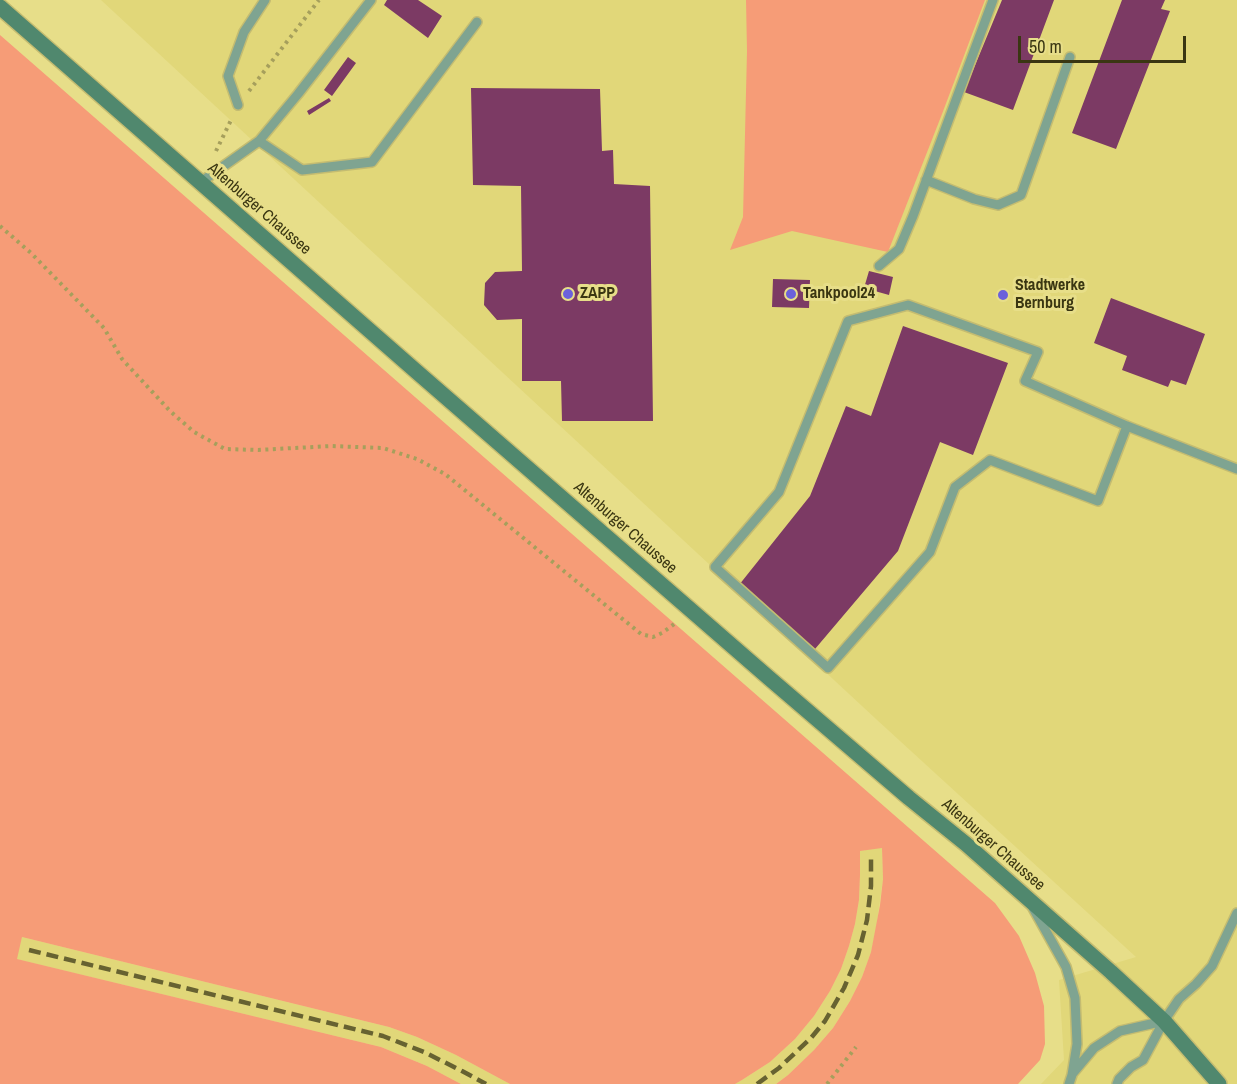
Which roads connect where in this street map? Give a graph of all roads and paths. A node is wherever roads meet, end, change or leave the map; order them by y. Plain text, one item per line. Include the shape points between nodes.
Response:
1 (265, 0) edge
2 (319, 0) edge
3 (370, 0) edge
4 (993, 0) edge
5 (0, 7) edge
6 (477, 22) dead end
7 (1070, 57) dead end
8 (238, 105) junction
9 (259, 141) junction
10 (215, 153) dead end
11 (926, 180) junction
12 (201, 182) junction
13 (0, 226) edge
14 (879, 266) dead end
15 (1127, 426) junction
16 (1237, 469) edge
17 (692, 610) junction
18 (1028, 898) junction
19 (1237, 913) edge
20 (1164, 1022) junction
21 (856, 1047) dead end
22 (1070, 1079) edge
23 (827, 1084) edge
24 (1117, 1084) edge
25 (1219, 1084) edge

1 - 8 lane via 244,32 228,76
2 - 8 path
3 - 9 lane
4 - 11 lane
5 - 12 main road, Altenburger Chaussee
6 - 9 lane via 372,162 302,170
7 - 11 lane via 1021,195 998,206
8 - 10 path
9 - 12 lane
11 - 14 lane via 898,249
12 - 17 main road, Altenburger Chaussee
13 - 17 path via 104,328 122,358 194,432 225,449 383,448 417,459 445,474 641,634 652,637 662,633
15 - 15 lane via 1025,381 1038,352 908,305 848,321 779,492 715,567 828,668 930,552 955,487 990,459 1098,501
15 - 16 lane
17 - 18 main road, Altenburger Chaussee
18 - 20 main road, Altenburger Chaussee
18 - 22 lane via 1066,967 1075,998 1077,1044
19 - 20 lane via 1212,966 1179,999
20 - 22 lane via 1120,1032 1094,1048
20 - 24 lane via 1143,1060
20 - 25 main road, Altenburger Chaussee
21 - 23 path

